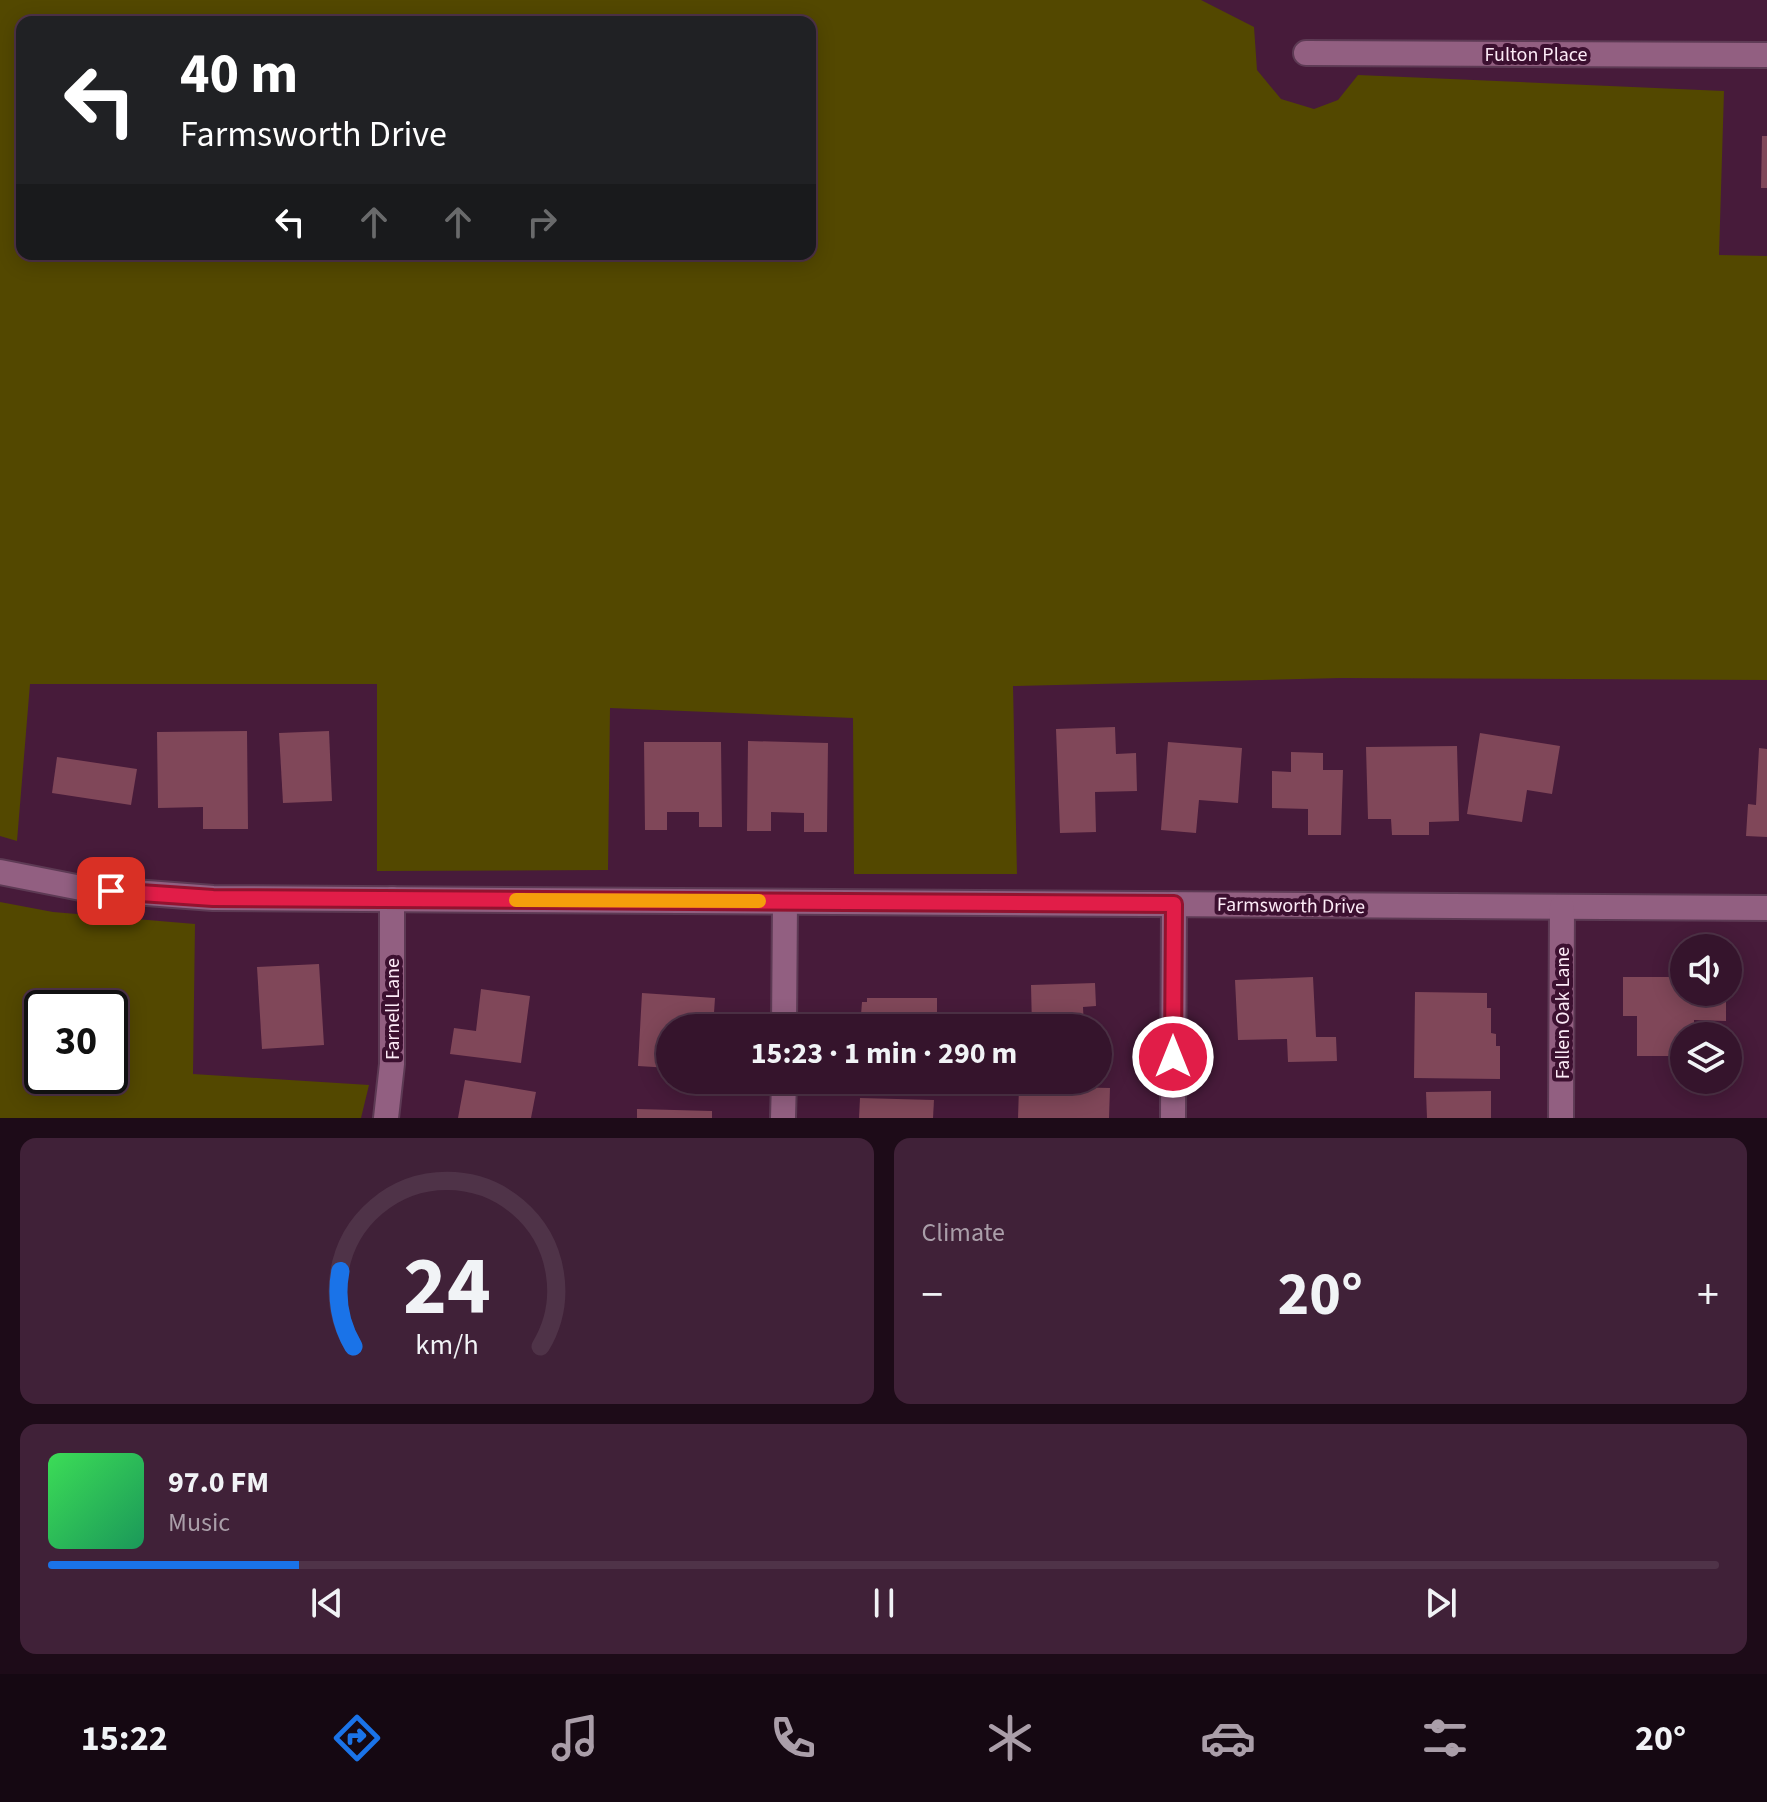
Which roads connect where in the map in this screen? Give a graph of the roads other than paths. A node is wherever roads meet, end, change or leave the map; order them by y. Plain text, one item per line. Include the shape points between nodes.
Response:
1 (1306, 53) dead end
2 (1767, 55) edge
3 (0, 872) edge
4 (392, 899) junction
5 (785, 902) junction
6 (1174, 904) junction
7 (1562, 907) junction
8 (1767, 908) edge
9 (784, 1014) edge
10 (784, 1094) edge
11 (386, 1118) edge
12 (783, 1118) edge
13 (1173, 1118) edge
14 (1561, 1118) edge

1 - 2 street, Fulton Place
3 - 4 street, Farmsworth Drive via 81,888 158,895
4 - 5 street, Farmsworth Drive
4 - 11 street, Farnell Lane via 392,1064
5 - 6 street, Farmsworth Drive
5 - 9 street
6 - 7 street, Farmsworth Drive
6 - 13 street
7 - 8 street, Farmsworth Drive
7 - 14 street, Fallen Oak Lane
10 - 12 street

